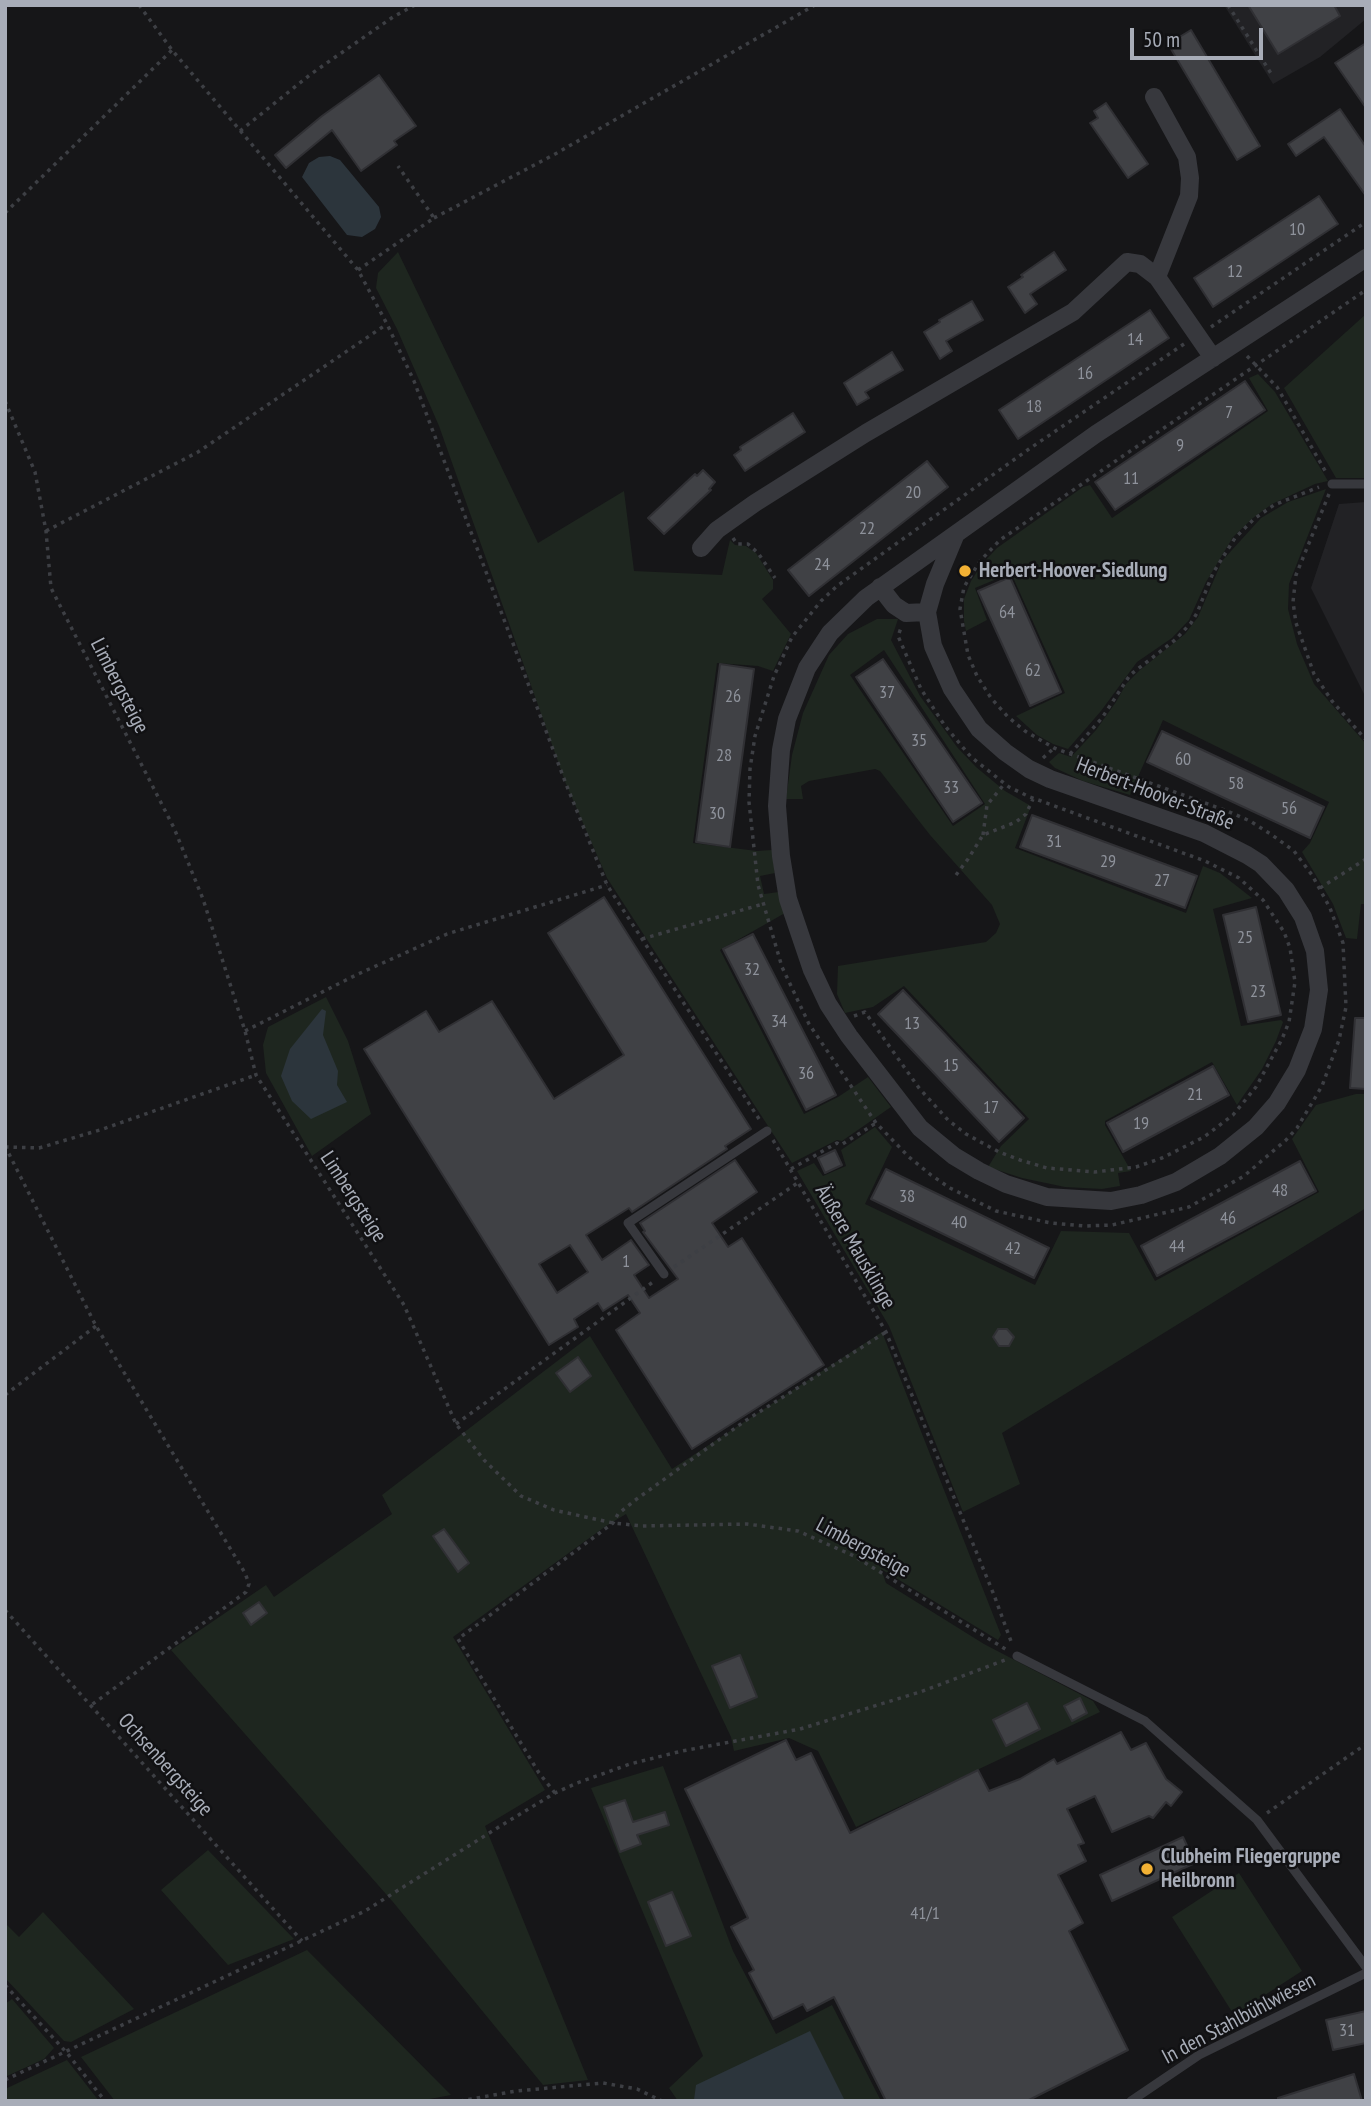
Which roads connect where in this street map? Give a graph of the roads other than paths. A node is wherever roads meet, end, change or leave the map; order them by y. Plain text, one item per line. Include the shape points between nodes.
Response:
1 (1154, 97) dead end
2 (1366, 258) edge
3 (1157, 277) junction
4 (1213, 358) junction
5 (1332, 484) road end
6 (1366, 484) edge
7 (957, 533) junction
8 (701, 548) dead end
9 (880, 587) junction
10 (927, 612) junction
11 (767, 1131) road end
12 (664, 1274) road end
13 (1017, 1656) road end
14 (1366, 1967) edge
15 (1366, 1973) edge
16 (1131, 2101) edge

1 - 3 street via 1187,157 1190,178 1189,196
2 - 4 street, Herbert-Hoover-Straße
3 - 4 street
3 - 8 street via 1140,264 1127,262 1073,312 755,503 717,530
4 - 7 street, Herbert-Hoover-Straße
5 - 6 lane
7 - 9 street, Herbert-Hoover-Straße
7 - 10 street, Herbert-Hoover-Straße
9 - 10 street via 906,613
9 - 10 street, Herbert-Hoover-Straße via 824,640 807,668 787,719 778,775 778,836 788,898 812,970 839,1021 912,1119 954,1156 1006,1184 1069,1200 1124,1199 1177,1182 1256,1127 1297,1070 1313,1029 1319,990 1315,951 1303,917 1275,877 1247,855 1204,833 1050,779 1005,752 979,729 952,689 933,646
11 - 12 lane via 628,1223
13 - 14 lane via 1145,1721 1256,1820
15 - 16 lane, In den Stahlbühlwiesen via 1199,2055

